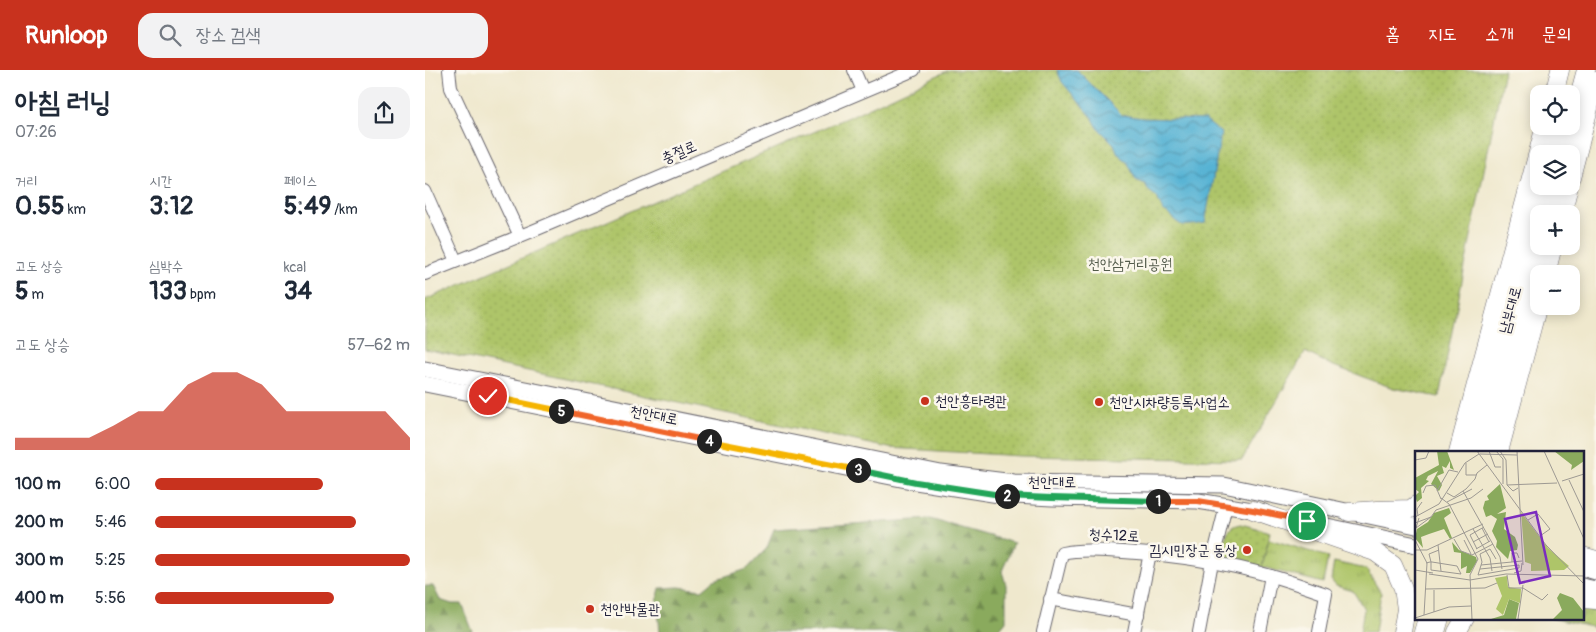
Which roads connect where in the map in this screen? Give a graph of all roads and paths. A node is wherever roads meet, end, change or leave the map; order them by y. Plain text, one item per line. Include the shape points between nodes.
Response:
1 (449, 70) edge
2 (854, 70) edge
3 (914, 70) edge
4 (1560, 70) edge
5 (1572, 70) edge
6 (1586, 70) edge
7 (1596, 81) edge
8 (1556, 85) edge
9 (1568, 85) edge
10 (863, 91) junction
11 (1580, 92) edge
12 (1543, 135) edge
13 (1579, 145) edge
14 (425, 191) edge
15 (1540, 195) edge
16 (520, 236) junction
17 (1536, 255) edge
18 (456, 261) junction
19 (425, 274) edge
20 (1535, 315) edge
21 (425, 369) edge
22 (425, 384) edge
23 (1484, 440) edge
24 (1461, 449) edge
25 (1499, 451) edge
26 (1226, 506) junction
27 (1415, 507) edge
28 (1253, 510) junction
29 (1349, 512) junction
30 (1415, 526) edge
31 (1415, 544) edge
32 (1151, 553) junction
33 (1583, 556) edge
34 (1596, 560) edge
35 (1211, 562) junction
36 (1583, 568) edge
37 (1596, 572) edge
38 (1271, 576) junction
39 (1583, 586) edge
40 (1596, 589) edge
41 (1050, 598) junction
42 (1583, 599) edge
43 (1596, 600) edge
44 (1137, 615) junction
45 (1438, 622) edge
46 (1043, 632) edge
47 (1134, 632) edge
48 (1199, 632) edge
49 (1260, 632) edge
50 (1319, 632) edge
51 (1402, 632) edge
52 (1407, 632) edge

1 - 16 street via 451,88
2 - 10 street
3 - 10 street, 충절로
4 - 8 highway
5 - 9 highway
6 - 11 highway
7 - 13 highway
10 - 16 street, 충절로
12 - 24 highway
14 - 18 street
15 - 23 highway, 남부대로
16 - 18 street, 충절로
17 - 23 highway, 남부대로
18 - 19 street, 충절로
20 - 25 highway
21 - 29 main road, 천안대로 via 941,473 1014,482 1224,485
22 - 26 main road, 천안대로 via 916,482 999,495 1198,501
23 - 24 highway
26 - 28 main road, 천안대로
26 - 35 street
27 - 29 highway via 1411,510
28 - 31 main road, 천안대로
28 - 51 highway via 1375,552 1393,565 1403,588 1406,609
29 - 30 main road, 천안대로
32 - 35 street
32 - 41 street, 청수12로 via 1090,550 1062,553
32 - 44 street, 청수12로
33 - 34 highway
35 - 38 street
35 - 48 street
36 - 37 main road
38 - 49 street
38 - 50 street via 1326,594
39 - 40 main road
41 - 44 street
41 - 46 street, 청수12로
42 - 43 highway
44 - 47 street, 청수12로
45 - 52 highway

